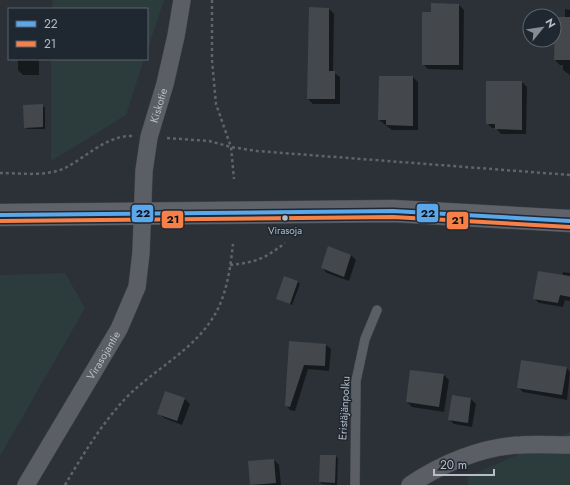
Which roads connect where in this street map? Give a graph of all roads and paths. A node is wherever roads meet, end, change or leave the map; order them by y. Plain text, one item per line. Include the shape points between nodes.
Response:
1 (182, 0) edge
2 (212, 0) edge
3 (126, 136) dead end
4 (173, 138) dead end
5 (231, 147) junction
6 (0, 173) edge
7 (570, 175) edge
8 (234, 179) dead end
9 (142, 213) junction
10 (0, 215) edge
11 (570, 221) edge
12 (285, 243) dead end
13 (233, 244) dead end
14 (230, 265) junction
15 (377, 310) dead end
16 (570, 445) edge
17 (26, 485) edge
18 (65, 485) edge
19 (355, 485) edge
20 (410, 485) edge

1 - 9 street, Kiskotie via 165,84 149,137
2 - 5 path via 212,60 216,104
3 - 6 path via 108,141 65,168 52,172
4 - 5 path via 210,141
5 - 7 path
5 - 8 path
9 - 10 main road
9 - 11 main road via 393,211
9 - 17 street, Virasojantie via 137,287 119,329
12 - 14 path via 253,262
13 - 14 path
14 - 18 path via 221,303 210,322 193,342 124,400
15 - 19 lane, Eristäjänpolku via 365,339 356,381
16 - 20 street via 520,444 466,456

